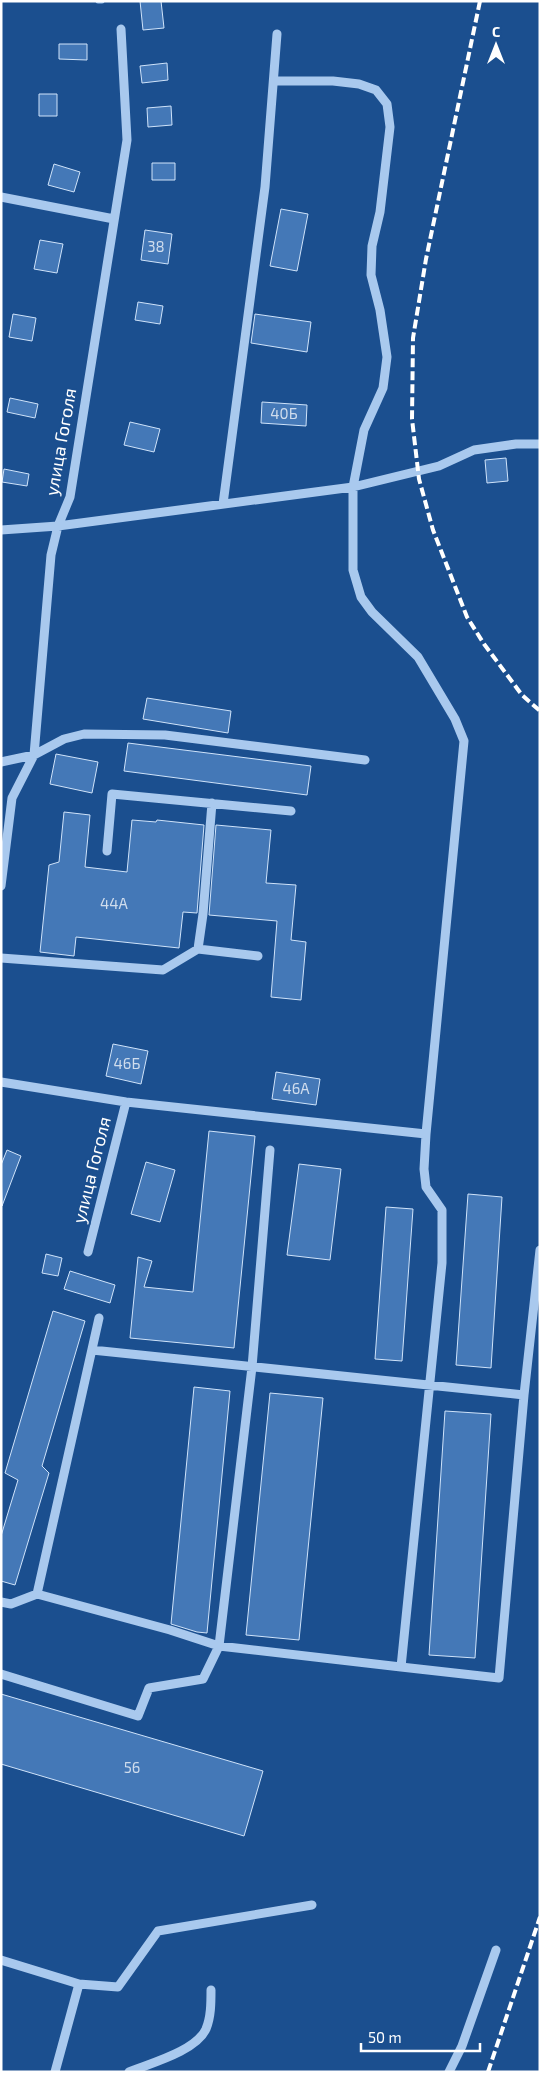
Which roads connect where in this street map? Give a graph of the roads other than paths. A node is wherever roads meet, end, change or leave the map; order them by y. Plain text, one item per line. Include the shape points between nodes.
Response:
1 (121, 28) dead end
2 (278, 34) dead end
3 (274, 81) junction
4 (1, 197) edge
5 (114, 218) junction
6 (540, 444) edge
7 (353, 487) junction
8 (223, 504) junction
9 (58, 526) junction
10 (1, 530) edge
11 (34, 755) junction
12 (365, 760) dead end
13 (1, 762) edge
14 (212, 803) junction
15 (291, 811) dead end
16 (106, 851) dead end
17 (1, 886) edge
18 (198, 949) junction
19 (258, 956) dead end
20 (1, 958) edge
21 (1, 1082) edge
22 (126, 1102) junction
23 (426, 1134) junction
24 (270, 1150) dead end
25 (540, 1250) edge
26 (88, 1252) dead end
27 (100, 1318) dead end
28 (92, 1350) junction
29 (252, 1367) junction
30 (430, 1385) junction
31 (524, 1395) junction
32 (37, 1594) junction
33 (1, 1602) edge
34 (219, 1646) junction
35 (401, 1667) junction
36 (1, 1674) edge
37 (312, 1906) dead end
38 (496, 1950) dead end
39 (1, 1960) edge
40 (79, 1984) junction
41 (211, 1990) dead end
42 (55, 2072) edge
43 (129, 2072) edge
44 (448, 2072) edge

1 - 5 street, улица Гоголя via 127,140
2 - 3 street
3 - 7 street via 359,84 376,90 387,104 390,127 380,212 372,246 371,275 387,357 383,388 364,430
3 - 8 street via 266,187
4 - 5 street
5 - 9 street, улица Гоголя via 70,497
6 - 7 street via 474,450 439,466
7 - 8 street
7 - 23 street via 353,570 361,597 418,657 464,741
8 - 9 street
9 - 10 street
9 - 11 street, улица Гоголя via 51,555
11 - 12 street via 64,739 84,734 156,735
11 - 13 street
11 - 17 street, улица Гоголя via 12,798
14 - 15 street
14 - 16 street via 112,794
14 - 18 street via 204,914
18 - 19 street
18 - 20 street via 163,970
21 - 22 street, улица Гоголя
22 - 23 street
22 - 26 street, улица Гоголя
23 - 30 street via 426,1187 442,1210 444,1223
24 - 29 street
25 - 31 street
27 - 28 street
28 - 29 street
28 - 32 street
29 - 30 street
29 - 34 street
30 - 31 street
30 - 35 street
31 - 35 street via 499,1678
32 - 33 street via 11,1604
32 - 34 street
34 - 35 street
34 - 36 street via 203,1679 149,1688 138,1716
37 - 40 street via 158,1931 118,1986
38 - 44 street via 462,2046
39 - 40 street
40 - 42 street
41 - 43 street via 206,2029 196,2042

